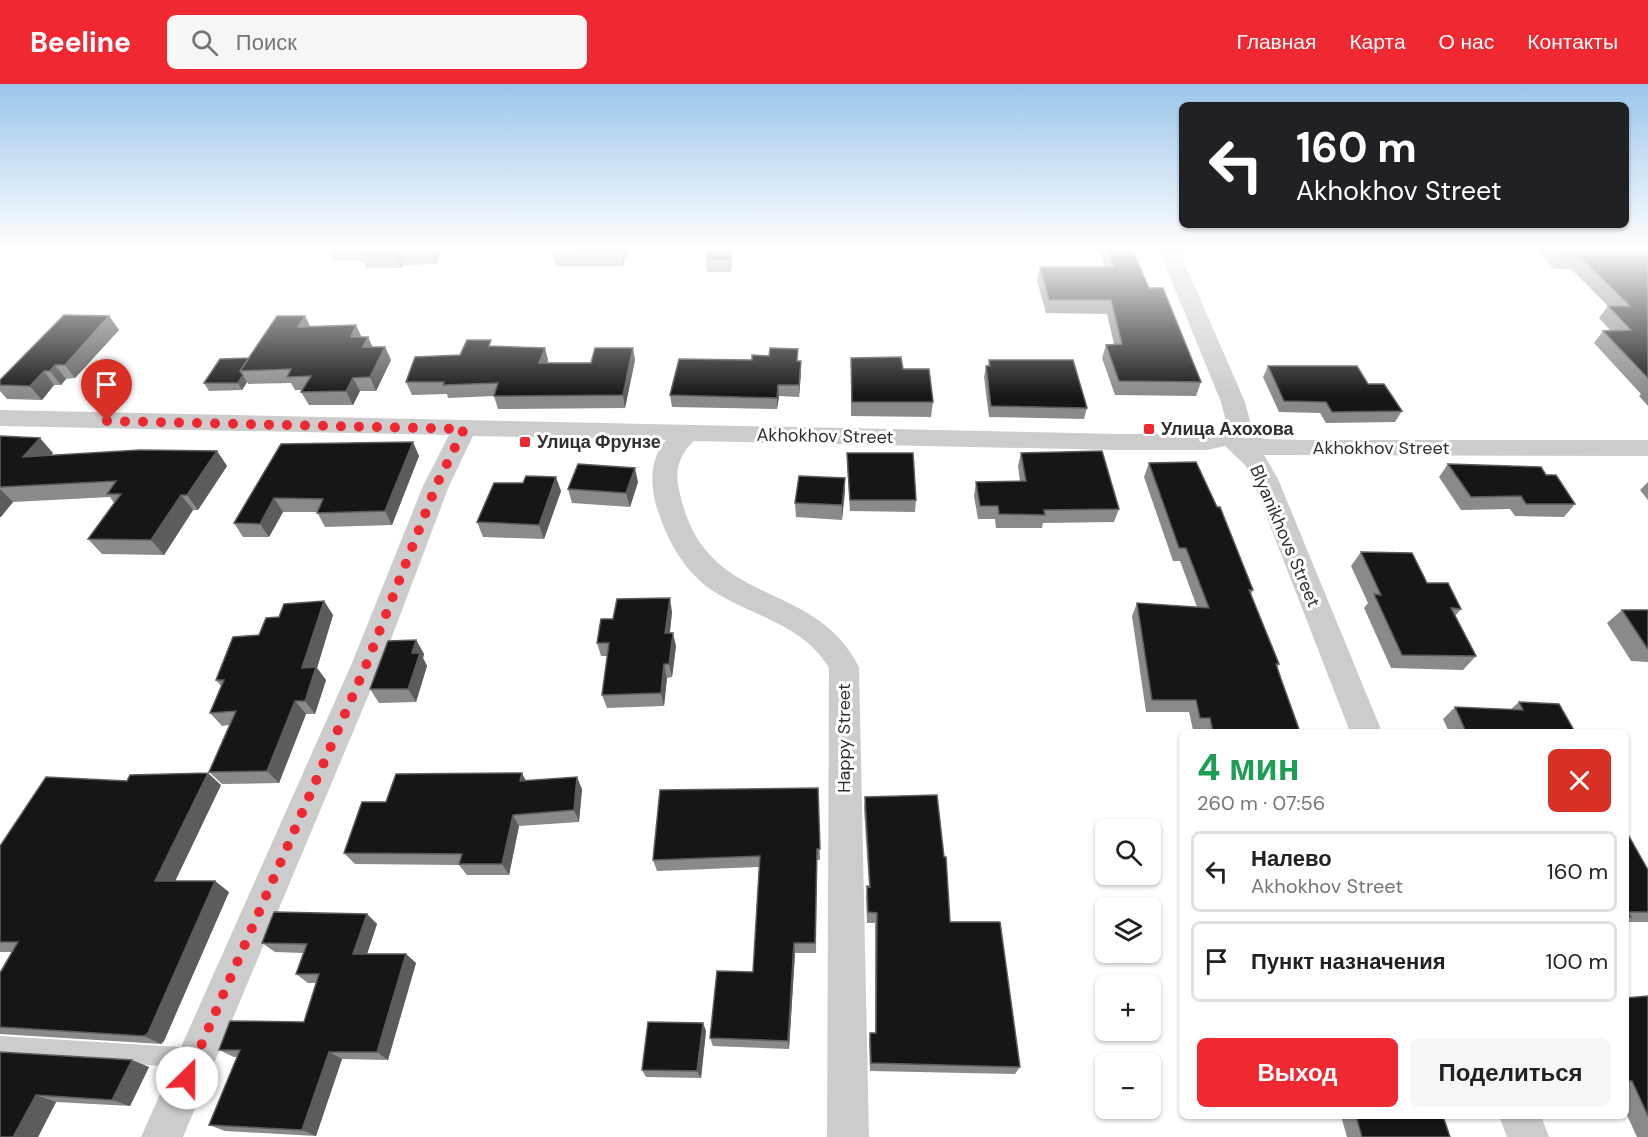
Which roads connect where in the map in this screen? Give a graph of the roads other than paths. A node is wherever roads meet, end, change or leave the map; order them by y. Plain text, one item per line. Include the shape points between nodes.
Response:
1 (1189, 297) edge
2 (0, 418) edge
3 (464, 429) junction
4 (688, 434) junction
5 (1229, 437) junction
6 (1648, 448) edge
7 (1365, 729) edge
8 (0, 1046) edge
9 (196, 1058) junction
10 (1521, 1119) edge
11 (162, 1137) edge
12 (848, 1137) edge
13 (1528, 1137) edge

1 - 5 street via 1233,402 1238,421
2 - 3 street, Akhokhov Street
3 - 4 street, Akhokhov Street
3 - 9 street via 436,486 367,663
4 - 5 street, Akhokhov Street via 1118,442 1207,442
4 - 12 street, Happy Street via 669,454 665,469 674,517 687,547 722,583 811,628 844,667
5 - 6 street, Akhokhov Street via 1259,446 1300,448
5 - 7 street, Blyanikhovs Street via 1255,460 1265,479
8 - 9 lane
9 - 11 street
10 - 13 street

